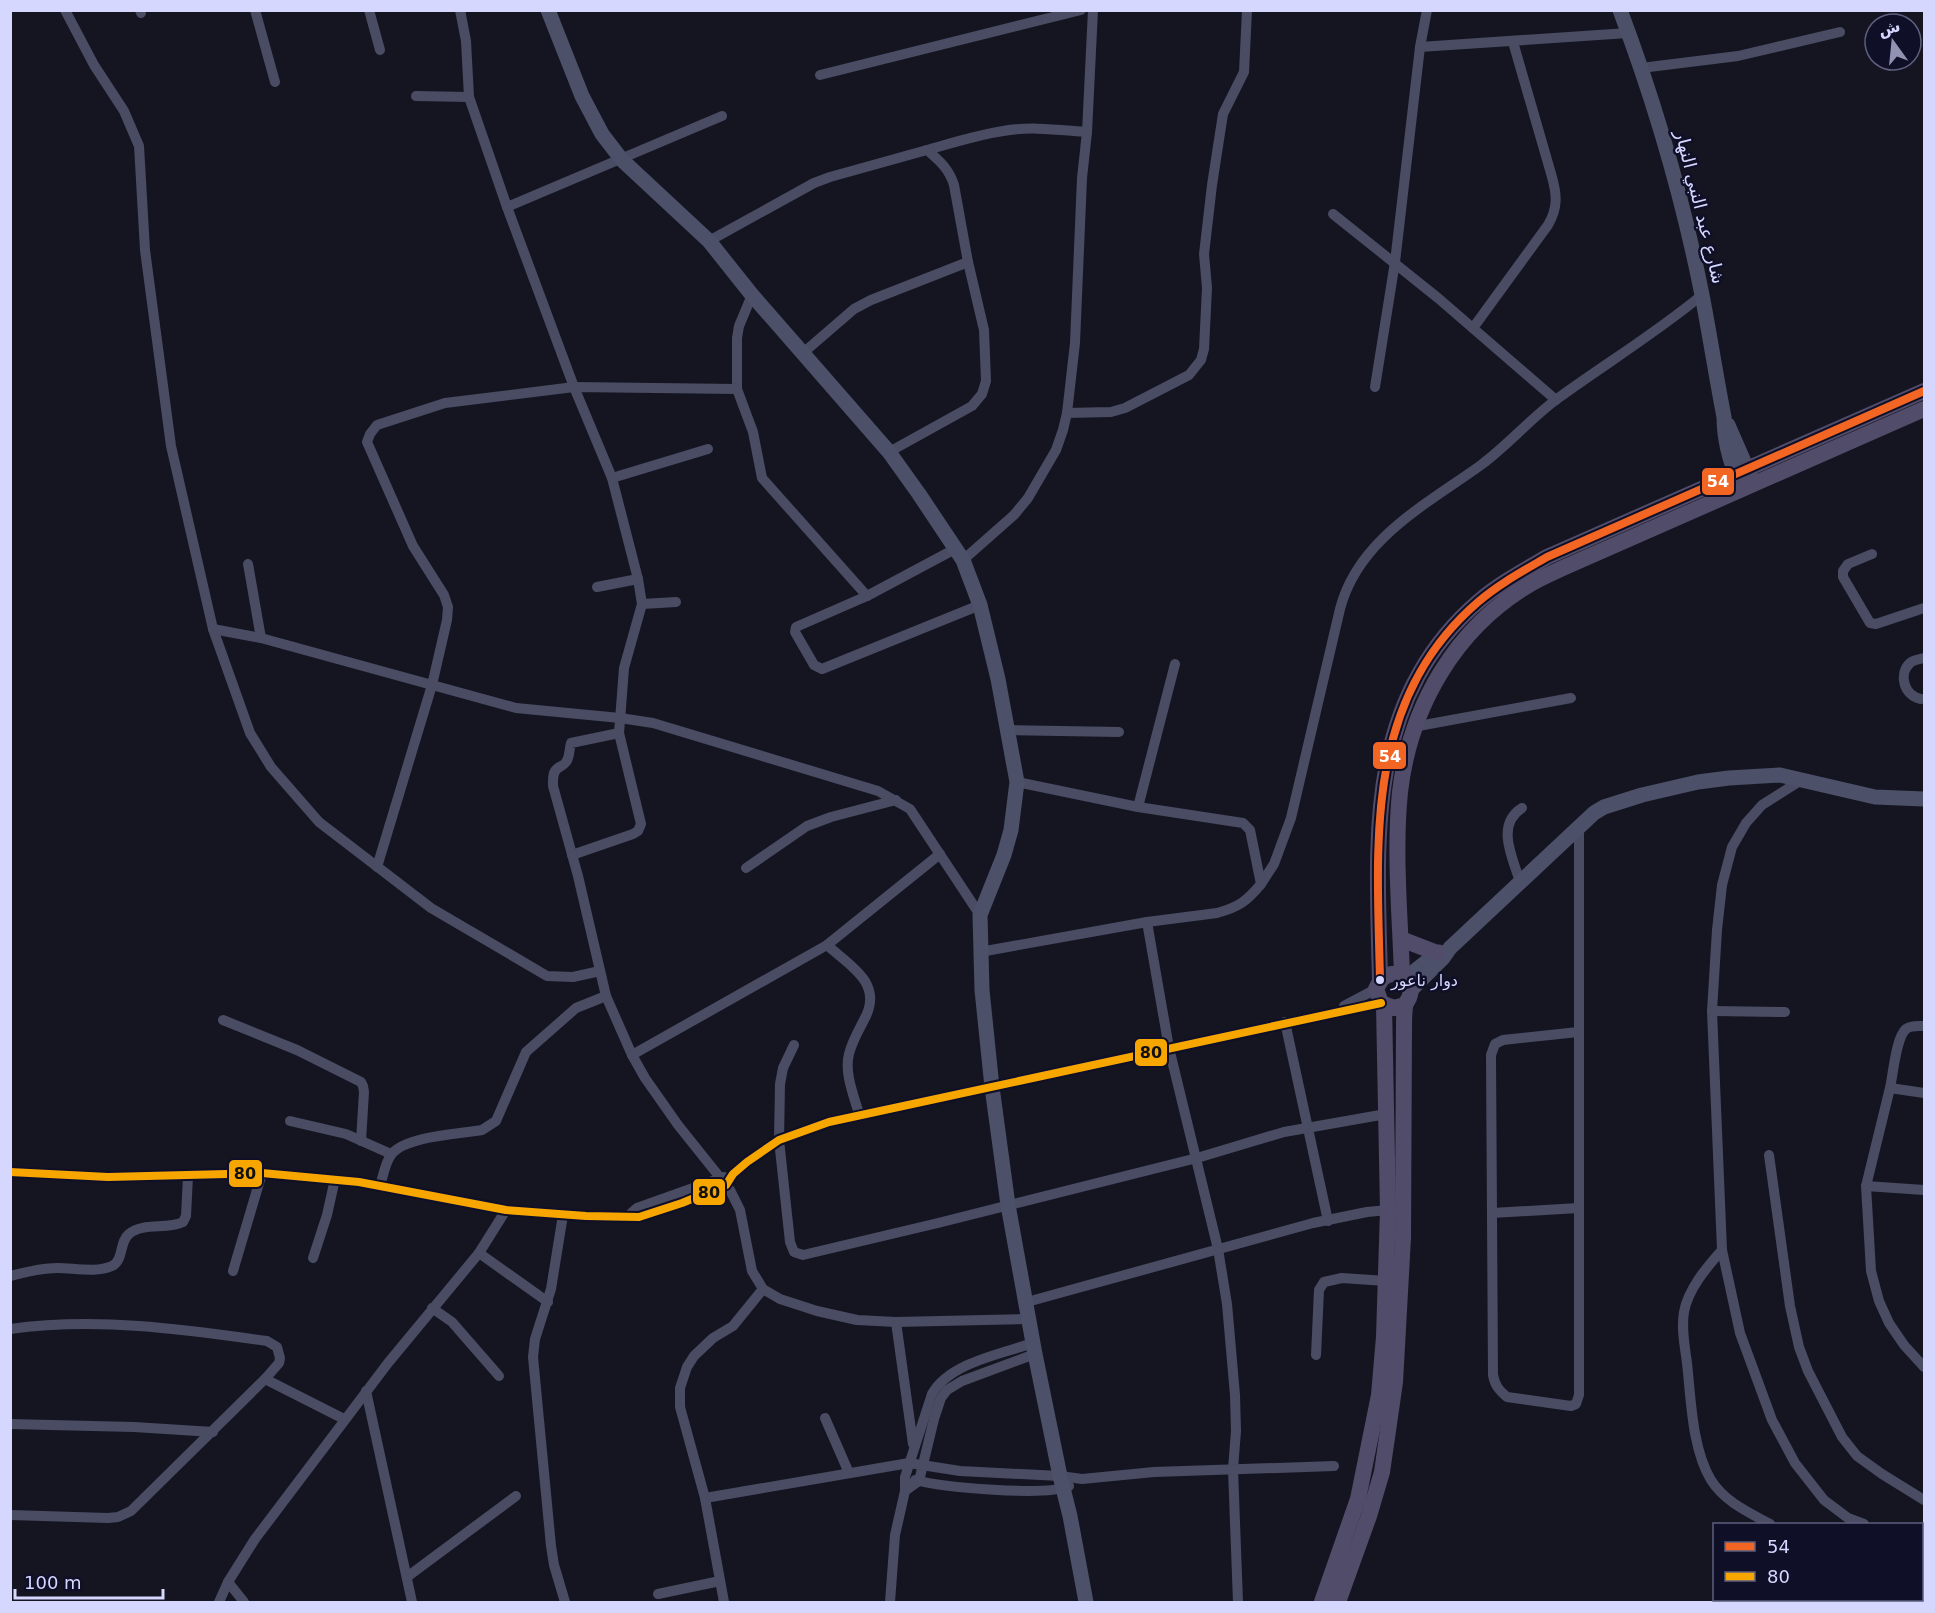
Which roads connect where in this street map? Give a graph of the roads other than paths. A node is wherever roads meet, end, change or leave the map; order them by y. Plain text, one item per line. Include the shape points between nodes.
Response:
1 (65, 10) edge
2 (255, 10) edge
3 (369, 10) edge
4 (460, 10) edge
5 (548, 10) edge
6 (1081, 10) edge
7 (1094, 10) edge
8 (1247, 10) edge
9 (1427, 10) edge
10 (1620, 10) edge
11 (1840, 32) dead end
12 (1629, 33) junction
13 (1514, 42) junction
14 (1420, 47) junction
15 (380, 50) dead end
16 (1641, 68) junction
17 (820, 75) dead end
18 (275, 82) dead end
19 (416, 96) dead end
20 (469, 97) junction
21 (722, 116) dead end
22 (1087, 132) junction
23 (927, 150) junction
24 (622, 160) junction
25 (507, 207) junction
26 (1333, 214) dead end
27 (709, 241) junction
28 (968, 262) junction
29 (1395, 262) junction
30 (752, 295) junction
31 (1702, 295) junction
32 (1473, 328) junction
33 (802, 353) junction
34 (574, 387) junction
35 (1375, 387) dead end
36 (737, 389) junction
37 (1924, 391) edge
38 (1556, 400) junction
39 (1924, 410) edge
40 (1067, 413) junction
41 (708, 449) dead end
42 (889, 453) junction
43 (612, 478) junction
44 (1744, 479) junction
45 (1872, 554) dead end
46 (959, 555) junction
47 (248, 564) dead end
48 (638, 579) junction
49 (597, 587) dead end
50 (867, 596) junction
51 (676, 602) dead end
52 (642, 604) junction
53 (980, 605) junction
54 (1924, 608) edge
55 (213, 629) junction
56 (261, 638) junction
57 (1924, 658) edge
58 (1175, 664) dead end
59 (432, 685) junction
60 (1571, 698) dead end
61 (1921, 699) dead end
62 (620, 718) junction
63 (1413, 726) junction
64 (1008, 730) junction
65 (1119, 732) dead end
66 (619, 733) junction
67 (1803, 779) junction
68 (1017, 782) junction
69 (1924, 799) edge
70 (896, 800) junction
71 (1138, 807) junction
72 (1522, 808) dead end
73 (1579, 825) junction
74 (940, 854) junction
75 (572, 855) junction
76 (377, 867) junction
77 (746, 868) dead end
78 (1520, 882) junction
79 (1261, 884) junction
80 (980, 915) junction
81 (1147, 922) junction
82 (1401, 939) junction
83 (827, 945) junction
84 (1443, 950) junction
85 (980, 952) junction
86 (600, 971) junction
87 (1406, 987) junction
88 (1380, 994) junction
89 (606, 996) junction
90 (1712, 1011) junction
91 (1785, 1012) dead end
92 (223, 1020) dead end
93 (1285, 1022) junction
94 (1924, 1026) edge
95 (1578, 1032) junction
96 (794, 1045) dead end
97 (1168, 1048) junction
98 (632, 1055) junction
99 (992, 1087) junction
100 (1890, 1088) junction
101 (1924, 1093) edge
102 (859, 1114) junction
103 (1386, 1114) junction
104 (290, 1121) dead end
105 (1308, 1129) junction
106 (779, 1140) junction
107 (361, 1141) junction
108 (391, 1154) junction
109 (1769, 1155) dead end
110 (1197, 1158) junction
111 (10, 1172) edge
112 (262, 1173) junction
113 (188, 1176) junction
114 (335, 1179) junction
115 (723, 1182) junction
116 (380, 1186) junction
117 (1866, 1186) junction
118 (1924, 1190) edge
119 (1008, 1205) junction
120 (1578, 1208) junction
121 (506, 1210) junction
122 (1388, 1210) junction
123 (1492, 1213) junction
124 (563, 1215) junction
125 (1328, 1221) junction
126 (1218, 1249) junction
127 (1722, 1250) junction
128 (479, 1253) junction
129 (313, 1258) dead end
130 (233, 1271) dead end
131 (10, 1276) edge
132 (1386, 1281) junction
133 (763, 1289) junction
134 (548, 1302) junction
135 (1027, 1302) junction
136 (432, 1308) junction
137 (1029, 1319) junction
138 (896, 1322) junction
139 (10, 1329) edge
140 (1034, 1348) junction
141 (1316, 1355) dead end
142 (1924, 1367) edge
143 (499, 1376) dead end
144 (265, 1379) junction
145 (366, 1391) junction
146 (825, 1418) dead end
147 (344, 1419) junction
148 (10, 1424) edge
149 (213, 1432) junction
150 (914, 1448) junction
151 (909, 1463) junction
152 (923, 1465) junction
153 (892, 1466) junction
154 (1334, 1466) dead end
155 (1233, 1469) junction
156 (849, 1473) junction
157 (905, 1477) junction
158 (919, 1481) junction
159 (1061, 1482) junction
160 (906, 1491) junction
161 (516, 1496) dead end
162 (705, 1498) junction
163 (1924, 1500) edge
164 (10, 1515) edge
165 (1768, 1523) edge
166 (1861, 1523) edge
167 (407, 1577) junction
168 (720, 1581) junction
169 (228, 1582) junction
170 (658, 1594) dead end
171 (219, 1602) edge
172 (244, 1602) edge
173 (412, 1602) edge
174 (565, 1602) edge
175 (724, 1602) edge
176 (890, 1602) edge
177 (1086, 1602) edge
178 (1238, 1602) edge
179 (1322, 1602) edge
180 (1338, 1602) edge

1 - 55 street via 124,111 139,146 147,260 171,446
2 - 18 street
3 - 15 street
4 - 20 street
5 - 24 street via 582,96 602,134
6 - 17 street
7 - 22 street
8 - 40 street via 1244,72 1223,114 1212,185 1204,254 1207,288 1201,360 1189,375 1125,408
9 - 14 street
10 - 12 street, شارع عبد النبي النهار
11 - 16 street via 1738,56
12 - 13 street
12 - 16 street, شارع عبد النبي النهار
13 - 14 street
13 - 32 street via 1552,177 1556,208 1548,225
14 - 29 street
16 - 31 street, شارع عبد النبي النهار via 1676,184
19 - 20 street
20 - 25 street
21 - 24 street
22 - 23 street via 1005,130
22 - 40 street via 1075,343
23 - 27 street via 814,183
23 - 28 street via 950,173
24 - 25 street
24 - 27 street
25 - 34 street
26 - 29 street
27 - 30 street
28 - 33 street via 854,309
28 - 42 street via 984,330 986,381 982,394 972,406
29 - 32 street
29 - 35 street
30 - 33 street
30 - 36 street via 737,338
31 - 38 street
31 - 44 street, شارع عبد النبي النهار via 1724,417 1734,436
32 - 38 street
33 - 42 street
34 - 36 street
34 - 43 street
34 - 59 street via 445,404 377,425 370,434 367,442 413,546 448,607
36 - 50 street via 753,432 762,477
37 - 44 main road
38 - 79 street via 1480,466 1408,515 1354,575 1340,609 1292,818 1274,864
39 - 44 main road
40 - 46 street via 1056,450 1028,498 1014,515
41 - 43 street
42 - 46 street
43 - 48 street
44 - 63 main road via 1532,583 1510,598 1476,627 1448,662
44 - 88 main road via 1547,557 1478,602 1425,664 1400,713 1383,782 1378,853
45 - 54 street via 1848,564 1843,571 1870,623
46 - 50 street
46 - 53 street
47 - 56 street
48 - 49 street
48 - 52 street
50 - 53 street via 796,627 795,632 817,668
51 - 52 street
52 - 62 street via 624,668
53 - 64 street
55 - 56 street
55 - 76 street via 250,733 271,767 319,822
56 - 59 street
57 - 61 street via 1908,666 1904,685 1908,694
58 - 71 street
59 - 62 street via 516,708
59 - 76 street
60 - 63 street
62 - 66 street
62 - 70 street via 652,723 878,791
63 - 82 main road via 1399,812
64 - 65 street
64 - 68 street
66 - 75 street via 641,824 633,834
66 - 75 street via 571,743 568,760 553,775
67 - 69 street via 1875,797
67 - 73 street via 1780,775 1698,782 1604,807
67 - 90 street via 1762,805 1732,847 1722,885
68 - 71 street
68 - 80 street via 1011,830
70 - 74 street via 910,809
70 - 77 street via 807,826
71 - 79 street via 1243,823 1250,830
72 - 78 street via 1513,814 1507,836
73 - 78 street
73 - 95 street
74 - 80 street
74 - 83 street
75 - 86 street
76 - 86 street via 431,908 540,973 563,978
78 - 84 street
79 - 81 street via 1248,900 1217,914
80 - 85 street
81 - 85 street
81 - 97 street
82 - 84 main road
82 - 87 main road
83 - 98 street
83 - 102 street via 870,988 869,1010 848,1062
84 - 87 street
85 - 99 street
86 - 89 street
87 - 88 main road via 1394,1008
87 - 88 main road via 1394,974 1386,975
87 - 180 main road via 1404,1238 1395,1382 1382,1472
88 - 93 street via 1334,1012
88 - 103 main road
89 - 98 street
89 - 108 street via 576,1008 526,1052 492,1125 413,1142
90 - 91 street
90 - 127 street
92 - 107 street via 361,1082
93 - 97 street
93 - 105 street
94 - 100 street via 1906,1028 1900,1036
95 - 120 street
95 - 123 street via 1495,1044 1491,1055
96 - 106 street via 781,1074
97 - 99 street
97 - 110 street
98 - 115 street via 665,1107
99 - 102 street
99 - 119 street
100 - 101 street
100 - 117 street
102 - 106 street
103 - 105 street
103 - 122 main road
104 - 107 street
105 - 110 street via 1284,1132
105 - 125 street
106 - 115 street
106 - 119 street via 790,1242 797,1254 819,1252
107 - 108 street
108 - 116 street
109 - 163 street via 1790,1306 1808,1371 1842,1437 1857,1456
110 - 119 street
110 - 126 street
111 - 113 street via 79,1177
112 - 113 street
112 - 114 street
112 - 130 street
113 - 131 street via 183,1222 129,1234 114,1265 44,1269
114 - 116 street
114 - 129 street
115 - 124 street via 639,1217
115 - 133 street via 740,1210 752,1271
116 - 121 street
117 - 118 street
117 - 142 street via 1871,1271 1879,1301 1904,1345
119 - 135 street
120 - 123 street
120 - 123 street via 1580,1395 1571,1406 1507,1397 1495,1384
121 - 124 street
121 - 128 street
122 - 125 street
122 - 132 main road
124 - 134 street
125 - 126 street
126 - 135 street
126 - 155 street via 1233,1363
127 - 165 street via 1688,1297 1684,1313 1695,1430 1711,1480 1729,1501
127 - 166 street via 1740,1333 1772,1420 1795,1463 1824,1500
128 - 134 street
128 - 136 street
132 - 141 street via 1342,1278 1321,1285
132 - 179 main road via 1379,1395 1358,1499
133 - 138 street via 780,1299 836,1316
133 - 162 street via 733,1326 694,1356 682,1379 680,1407
134 - 174 street via 535,1339 533,1367 551,1546
135 - 137 street
136 - 143 street via 452,1322
136 - 145 street
137 - 138 street
137 - 140 street
138 - 150 street
139 - 144 street via 137,1325 267,1341 277,1347 280,1358
140 - 150 street via 971,1364 946,1376 932,1394
140 - 152 street via 946,1390 938,1404
140 - 159 street
144 - 147 street
144 - 149 street
145 - 147 street
145 - 167 street
146 - 156 street
147 - 169 street
148 - 149 street
149 - 164 street via 125,1515
150 - 151 street
151 - 152 street
151 - 153 street
151 - 157 street
152 - 158 street
152 - 159 street
153 - 156 street
153 - 157 street
154 - 155 street
155 - 159 street
155 - 178 street
156 - 162 street
157 - 158 street
157 - 160 street
158 - 159 street via 997,1489
158 - 160 street
159 - 177 street
160 - 176 street via 895,1535
161 - 167 street
162 - 168 street
167 - 173 street
168 - 170 street
168 - 175 street
169 - 171 street
169 - 172 street

